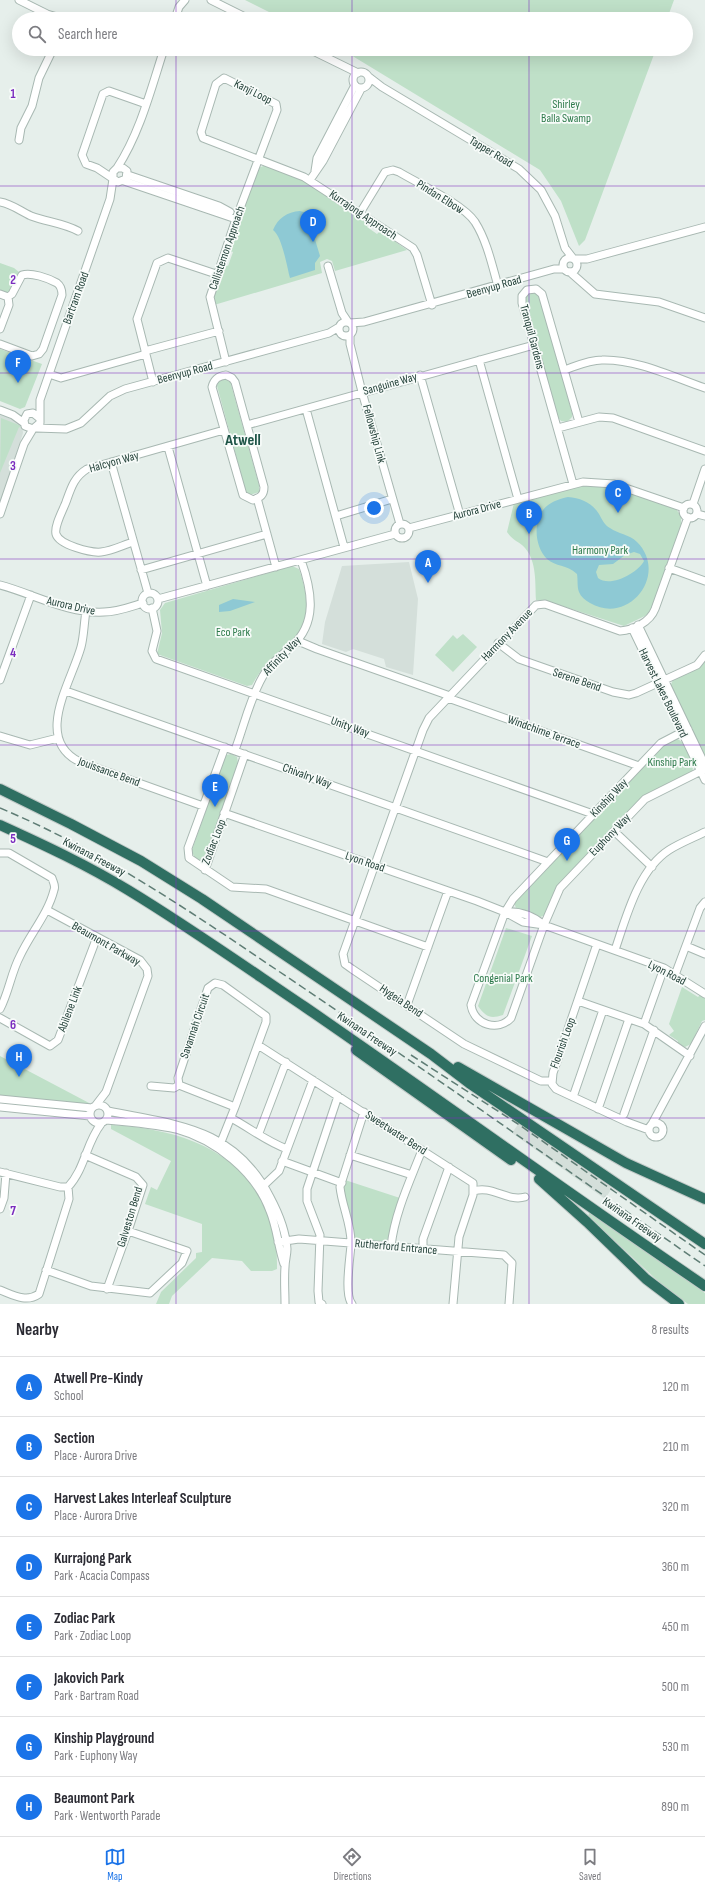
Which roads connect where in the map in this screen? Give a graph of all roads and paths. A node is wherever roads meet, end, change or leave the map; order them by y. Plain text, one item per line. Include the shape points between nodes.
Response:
1 (19, 0) edge
2 (184, 0) edge
3 (211, 0) edge
4 (179, 4) edge
5 (43, 12) edge
6 (235, 12) edge
7 (49, 56) edge
8 (162, 56) edge
9 (323, 56) edge
10 (346, 68) junction
11 (358, 73) junction
12 (369, 77) junction
13 (359, 85) junction
14 (382, 87) junction
15 (146, 104) junction
16 (19, 140) dead end
17 (127, 152) junction
18 (258, 160) junction
19 (97, 168) junction
20 (116, 168) junction
21 (125, 177) junction
22 (113, 178) junction
23 (310, 180) junction
24 (112, 195) junction
25 (0, 202) edge
26 (360, 213) junction
27 (237, 216) junction
28 (705, 226) edge
29 (78, 230) dead end
30 (571, 264) junction
31 (328, 266) dead end
32 (216, 274) junction
33 (498, 286) junction
34 (0, 294) edge
35 (8, 297) junction
36 (432, 304) junction
37 (705, 318) edge
38 (0, 329) edge
39 (346, 329) junction
40 (219, 331) junction
41 (0, 344) edge
42 (534, 345) junction
43 (145, 352) junction
44 (479, 360) junction
45 (226, 362) junction
46 (564, 370) junction
47 (49, 374) junction
48 (420, 375) junction
49 (152, 382) junction
50 (705, 388) edge
51 (362, 392) junction
52 (40, 400) junction
53 (306, 409) junction
54 (0, 410) edge
55 (29, 414) junction
56 (13, 415) junction
57 (39, 418) junction
58 (579, 422) junction
59 (24, 424) junction
60 (247, 425) junction
61 (35, 428) junction
62 (51, 428) junction
63 (558, 428) junction
64 (224, 430) junction
65 (24, 444) junction
66 (168, 447) junction
67 (705, 451) edge
68 (111, 462) junction
69 (705, 469) edge
70 (573, 484) junction
71 (257, 498) junction
72 (392, 499) junction
73 (518, 499) junction
74 (693, 504) junction
75 (684, 508) junction
76 (0, 514) edge
77 (697, 514) junction
78 (460, 515) junction
79 (336, 516) junction
80 (705, 516) edge
81 (688, 517) junction
82 (400, 524) junction
83 (409, 528) junction
84 (267, 534) junction
85 (395, 534) junction
86 (133, 542) junction
87 (344, 547) junction
88 (198, 554) junction
89 (301, 560) junction
90 (276, 567) junction
91 (669, 568) junction
92 (141, 570) junction
93 (705, 581) edge
94 (0, 585) edge
95 (207, 586) junction
96 (148, 593) junction
97 (31, 595) junction
98 (158, 599) junction
99 (143, 603) junction
100 (152, 608) junction
101 (86, 611) junction
102 (635, 627) junction
103 (298, 641) junction
104 (498, 644) junction
105 (705, 655) edge
106 (0, 680) edge
107 (662, 682) junction
108 (66, 690) junction
109 (255, 694) junction
110 (449, 697) junction
111 (685, 731) junction
112 (0, 736) edge
113 (58, 738) junction
114 (224, 747) junction
115 (235, 750) junction
116 (415, 751) junction
117 (246, 754) junction
118 (639, 766) junction
119 (704, 769) edge
120 (705, 780) edge
121 (0, 789) edge
122 (203, 806) junction
123 (395, 807) junction
124 (224, 813) junction
125 (593, 814) junction
126 (0, 825) edge
127 (614, 831) junction
128 (705, 832) edge
129 (0, 853) edge
130 (548, 862) junction
131 (374, 865) junction
132 (652, 867) junction
133 (205, 870) junction
134 (448, 891) junction
135 (705, 902) edge
136 (47, 910) junction
137 (505, 912) junction
138 (355, 921) junction
139 (544, 925) junction
140 (97, 937) junction
141 (597, 944) junction
142 (686, 946) junction
143 (428, 947) junction
144 (615, 950) junction
145 (705, 954) edge
146 (664, 968) junction
147 (675, 975) junction
148 (703, 992) edge
149 (578, 1001) junction
150 (407, 1005) junction
151 (0, 1009) edge
152 (308, 1009) junction
153 (603, 1010) junction
154 (0, 1018) edge
155 (629, 1019) junction
156 (644, 1024) junction
157 (705, 1026) edge
158 (654, 1030) junction
159 (258, 1045) junction
160 (431, 1054) junction
161 (690, 1056) junction
162 (286, 1062) junction
163 (313, 1080) junction
164 (551, 1081) junction
165 (179, 1085) junction
166 (151, 1086) dead end
167 (106, 1092) junction
168 (338, 1096) junction
169 (573, 1097) junction
170 (0, 1099) edge
171 (662, 1106) junction
172 (0, 1107) edge
173 (94, 1107) junction
174 (235, 1107) junction
175 (598, 1109) junction
176 (108, 1110) junction
177 (364, 1112) junction
178 (624, 1114) dead end
179 (232, 1118) junction
180 (91, 1119) junction
181 (104, 1122) junction
182 (661, 1125) junction
183 (651, 1128) junction
184 (259, 1133) junction
185 (92, 1135) junction
186 (220, 1146) junction
187 (287, 1149) junction
188 (422, 1150) junction
189 (85, 1155) junction
190 (350, 1155) junction
191 (282, 1161) junction
192 (449, 1167) junction
193 (3, 1172) edge
194 (312, 1172) junction
195 (412, 1175) junction
196 (342, 1183) junction
197 (68, 1187) junction
198 (262, 1187) junction
199 (474, 1191) junction
200 (525, 1197) dead end
201 (705, 1199) edge
202 (0, 1210) edge
203 (128, 1231) junction
204 (282, 1241) junction
205 (320, 1241) junction
206 (351, 1243) junction
207 (705, 1244) edge
208 (392, 1246) junction
209 (423, 1248) junction
210 (457, 1252) junction
211 (46, 1270) junction
212 (705, 1286) edge
213 (107, 1289) junction
214 (0, 1290) edge
215 (285, 1304) edge
216 (322, 1304) edge
217 (351, 1304) edge
218 (453, 1304) edge
219 (509, 1304) edge
220 (679, 1304) edge

1 - 5 street
2 - 4 street
3 - 6 street
7 - 16 street via 39,78 32,106 21,128
8 - 15 street
9 - 10 street
10 - 11 street
10 - 13 street
11 - 12 street, Tapper Road via 364,72
11 - 13 street
12 - 13 street
12 - 14 street, Tapper Road
13 - 14 street, Tapper Road
13 - 23 street via 323,161
14 - 30 street, Tapper Road via 519,169 541,190 555,216
15 - 17 street
15 - 19 street via 109,91 103,94 82,155 86,164
17 - 20 street
17 - 21 street
18 - 18 street, Kanji Loop via 277,110 276,104 224,78 215,87 201,132 203,138
18 - 23 street, Kurrajong Approach
18 - 27 street, Callistemon Approach
19 - 20 street
19 - 22 street
20 - 21 street via 121,167
20 - 22 street, Bartram Road
21 - 22 street via 118,182
21 - 24 street, Bartram Road
21 - 27 street
22 - 24 street, Bartram Road
23 - 26 street, Kurrajong Approach
24 - 47 street, Bartram Road
25 - 29 street via 8,203 30,216
26 - 33 street, Pindan Elbow via 385,172 399,172 462,209 472,219 482,235
26 - 36 street, Kurrajong Approach via 414,250
27 - 32 street, Callistemon Approach
28 - 30 street, Beenyup Road
30 - 33 street, Beenyup Road
30 - 37 street, Tapper Road via 578,279 589,290 602,296 659,302
31 - 39 street, Fellowship Link
32 - 40 street, Callistemon Approach via 210,297
32 - 43 street via 168,258 157,263 137,319
33 - 36 street, Beenyup Road
34 - 35 street
35 - 38 street via 9,305
35 - 41 street via 22,275 28,273 58,284 62,295 39,354 32,356
36 - 39 street, Beenyup Road
39 - 45 street, Beenyup Road
39 - 51 street, Fellowship Link
40 - 43 street
40 - 45 street, Callistemon Approach
42 - 44 street, Sanguine Way
42 - 46 street, Tranquil Gardens via 521,298 532,289 539,290 542,294
42 - 63 street, Tranquil Gardens
43 - 47 street via 61,378
43 - 49 street
44 - 48 street, Sanguine Way
44 - 73 street
45 - 49 street, Beenyup Road
46 - 50 street via 602,360 628,362
46 - 58 street, Tranquil Gardens
47 - 52 street, Bartram Road
48 - 51 street, Sanguine Way
48 - 78 street
49 - 62 street, Beenyup Road via 110,396 81,423 66,429
51 - 53 street, Sanguine Way
51 - 72 street, Fellowship Link
52 - 55 street, Bartram Road
52 - 57 street, Bartram Road
53 - 60 street, Sanguine Way
53 - 79 street
54 - 56 street
55 - 56 street
55 - 57 street
55 - 59 street, Bartram Road
56 - 59 street
57 - 61 street, Bartram Road
57 - 62 street
58 - 63 street
58 - 67 street via 599,417 613,418
59 - 61 street
59 - 65 street
60 - 64 street via 235,382 226,375 219,376 214,380 212,387
60 - 71 street via 264,487 264,493
61 - 62 street, Beenyup Road
61 - 65 street
63 - 70 street, Tranquil Gardens
64 - 66 street, Halcyon Way
64 - 71 street via 243,495 247,499
65 - 76 street
66 - 68 street, Halcyon Way
66 - 88 street
68 - 86 street
68 - 86 street, Halcyon Way via 78,474 56,534 64,543 98,552
69 - 74 street
70 - 73 street, Aurora Drive
70 - 75 street, Aurora Drive via 614,484
71 - 84 street
72 - 79 street
72 - 82 street, Fellowship Link
73 - 78 street, Aurora Drive
74 - 75 street via 687,504
74 - 77 street via 697,508
75 - 81 street via 684,514
77 - 80 street
77 - 81 street
78 - 83 street, Aurora Drive
79 - 87 street
81 - 91 street
82 - 83 street
82 - 85 street via 396,527
83 - 85 street via 409,534 404,538
84 - 88 street
84 - 90 street
85 - 87 street
86 - 92 street
87 - 89 street
88 - 92 street
88 - 95 street
89 - 90 street
89 - 103 street, Affinity Way via 308,579 310,598 308,623
90 - 95 street
91 - 93 street
91 - 102 street via 653,615
92 - 96 street
94 - 97 street, Aurora Drive
95 - 98 street
96 - 98 street via 153,593
96 - 99 street via 144,596
97 - 101 street, Aurora Drive
97 - 106 street
98 - 100 street via 158,604
99 - 100 street via 146,607
99 - 101 street, Aurora Drive via 113,611
100 - 109 street, Unity Way via 157,631 152,651 155,658
101 - 108 street via 81,646
102 - 104 street, Harmony Avenue via 615,629 540,604 528,611
102 - 107 street, Harvest Lakes Boulevard
103 - 109 street, Affinity Way via 263,674
103 - 110 street, Windchime Terrace
104 - 107 street, Serene Bend via 519,659 613,692 629,695
104 - 110 street, Harmony Avenue
105 - 107 street, Serene Bend via 697,665
107 - 111 street, Harvest Lakes Boulevard
108 - 113 street via 57,719
108 - 114 street, Chivalry Way
109 - 115 street, Affinity Way
109 - 116 street, Unity Way
110 - 116 street, Harmony Avenue via 426,723
110 - 118 street, Windchime Terrace
111 - 118 street, Kinship Way via 661,744
111 - 119 street, Harvest Lakes Boulevard
112 - 113 street via 30,745
113 - 122 street, Jouissance Bend via 63,749 80,762
114 - 115 street, Chivalry Way
114 - 122 street, Zodiac Loop
115 - 117 street, Chivalry Way
116 - 123 street, Harmony Avenue
116 - 125 street, Unity Way
117 - 123 street, Chivalry Way
117 - 124 street, Zodiac Loop
118 - 125 street, Kinship Way
119 - 120 street, Harvest Lakes Boulevard
119 - 127 street, Euphony Way via 645,799
121 - 160 highway, Kwinana Freeway via 71,824 202,899
122 - 133 street, Zodiac Loop via 187,853 189,858
123 - 130 street, Chivalry Way
123 - 131 street, Harmony Avenue
124 - 131 street, Lyon Road
124 - 133 street, Zodiac Loop
125 - 130 street, Kinship Way
126 - 152 highway, Kwinana Freeway via 61,853 127,890
127 - 132 street
127 - 139 street, Euphony Way via 560,888
128 - 132 street via 669,850
129 - 136 street via 9,853 52,878 55,888
130 - 137 street, Kinship Way via 512,899
131 - 134 street, Lyon Road
131 - 138 street, Hygeia Bend
132 - 144 street via 634,896
133 - 138 street via 232,887 266,889
134 - 137 street, Lyon Road
134 - 143 street
135 - 142 street via 700,908
136 - 140 street, Beaumont Parkway
136 - 151 street via 22,951
137 - 139 street, Lyon Road via 523,922
137 - 139 street, Euphony Way via 472,1005 474,1014 485,1024 500,1025 511,1018
138 - 143 street
138 - 150 street, Hygeia Bend via 344,954 345,964
139 - 141 street, Lyon Road
140 - 154 street, Abilene Link via 58,1040 50,1046
140 - 167 street, Beaumont Parkway via 140,960 147,969 148,976
141 - 144 street, Lyon Road
141 - 149 street, Flourish Loop
142 - 145 street
142 - 147 street
143 - 150 street
144 - 146 street, Lyon Road
146 - 147 street, Lyon Road
146 - 156 street
147 - 148 street, Lyon Road
149 - 153 street
149 - 164 street, Flourish Loop
150 - 164 street, Hygeia Bend via 473,1049 541,1081
152 - 212 highway, Kwinana Freeway
152 - 220 highway via 316,1020 380,1068 542,1181 646,1279
153 - 155 street
153 - 169 street
155 - 156 street
155 - 175 street
156 - 158 street
157 - 161 street
158 - 161 street
158 - 178 street
159 - 162 street, Sweetwater Bend
159 - 165 street, Savannah Circuit via 266,1016 223,985 215,983 208,988 178,1078
159 - 174 street, Savannah Circuit
160 - 201 highway via 626,1163
160 - 207 highway, Kwinana Freeway via 469,1083
161 - 171 street
162 - 163 street, Sweetwater Bend
162 - 184 street
163 - 168 street, Sweetwater Bend
163 - 187 street
164 - 169 street, Flourish Loop via 556,1089
165 - 166 street via 174,1088
165 - 174 street
167 - 173 street, Beaumont Parkway
167 - 176 street, Beaumont Parkway
168 - 177 street, Sweetwater Bend
168 - 194 street
169 - 175 street, Flourish Loop
170 - 173 street
171 - 182 street
171 - 183 street
172 - 180 street
173 - 176 street via 102,1105
173 - 180 street
174 - 179 street, Savannah Circuit
175 - 183 street, Flourish Loop
176 - 181 street, Beaumont Parkway
176 - 186 street via 179,1124
177 - 188 street, Sweetwater Bend
177 - 190 street
179 - 184 street
179 - 186 street, Savannah Circuit
180 - 181 street
180 - 185 street
181 - 185 street
181 - 186 street via 178,1130
182 - 183 street via 658,1123
182 - 183 street via 663,1131 660,1136 653,1136
184 - 187 street via 273,1144
185 - 189 street
186 - 198 street
187 - 191 street
188 - 192 street, Sweetwater Bend
188 - 195 street
189 - 197 street via 76,1178
189 - 203 street, Galveston Bend via 136,1177 143,1184
190 - 195 street
190 - 196 street
191 - 194 street
191 - 198 street via 279,1171
192 - 199 street, Sweetwater Bend via 473,1183
192 - 209 street via 423,1239
193 - 197 street
193 - 202 street via 4,1198
194 - 196 street
194 - 205 street via 307,1201
195 - 208 street via 393,1229
196 - 206 street via 341,1199 350,1226
197 - 211 street via 69,1199
198 - 204 street
199 - 200 street via 485,1189 514,1198
199 - 210 street via 461,1227
203 - 213 street, Galveston Bend
203 - 213 street via 187,1251 182,1263 150,1293
204 - 205 street, Rutherford Entrance
204 - 215 street
205 - 206 street, Rutherford Entrance
205 - 216 street via 318,1291 319,1302
206 - 208 street, Rutherford Entrance
206 - 217 street via 348,1293
208 - 209 street, Rutherford Entrance
209 - 210 street, Rutherford Entrance
210 - 218 street
210 - 219 street, Rutherford Entrance via 504,1255 512,1263
211 - 213 street via 90,1286
211 - 214 street via 38,1294 32,1299 22,1299

